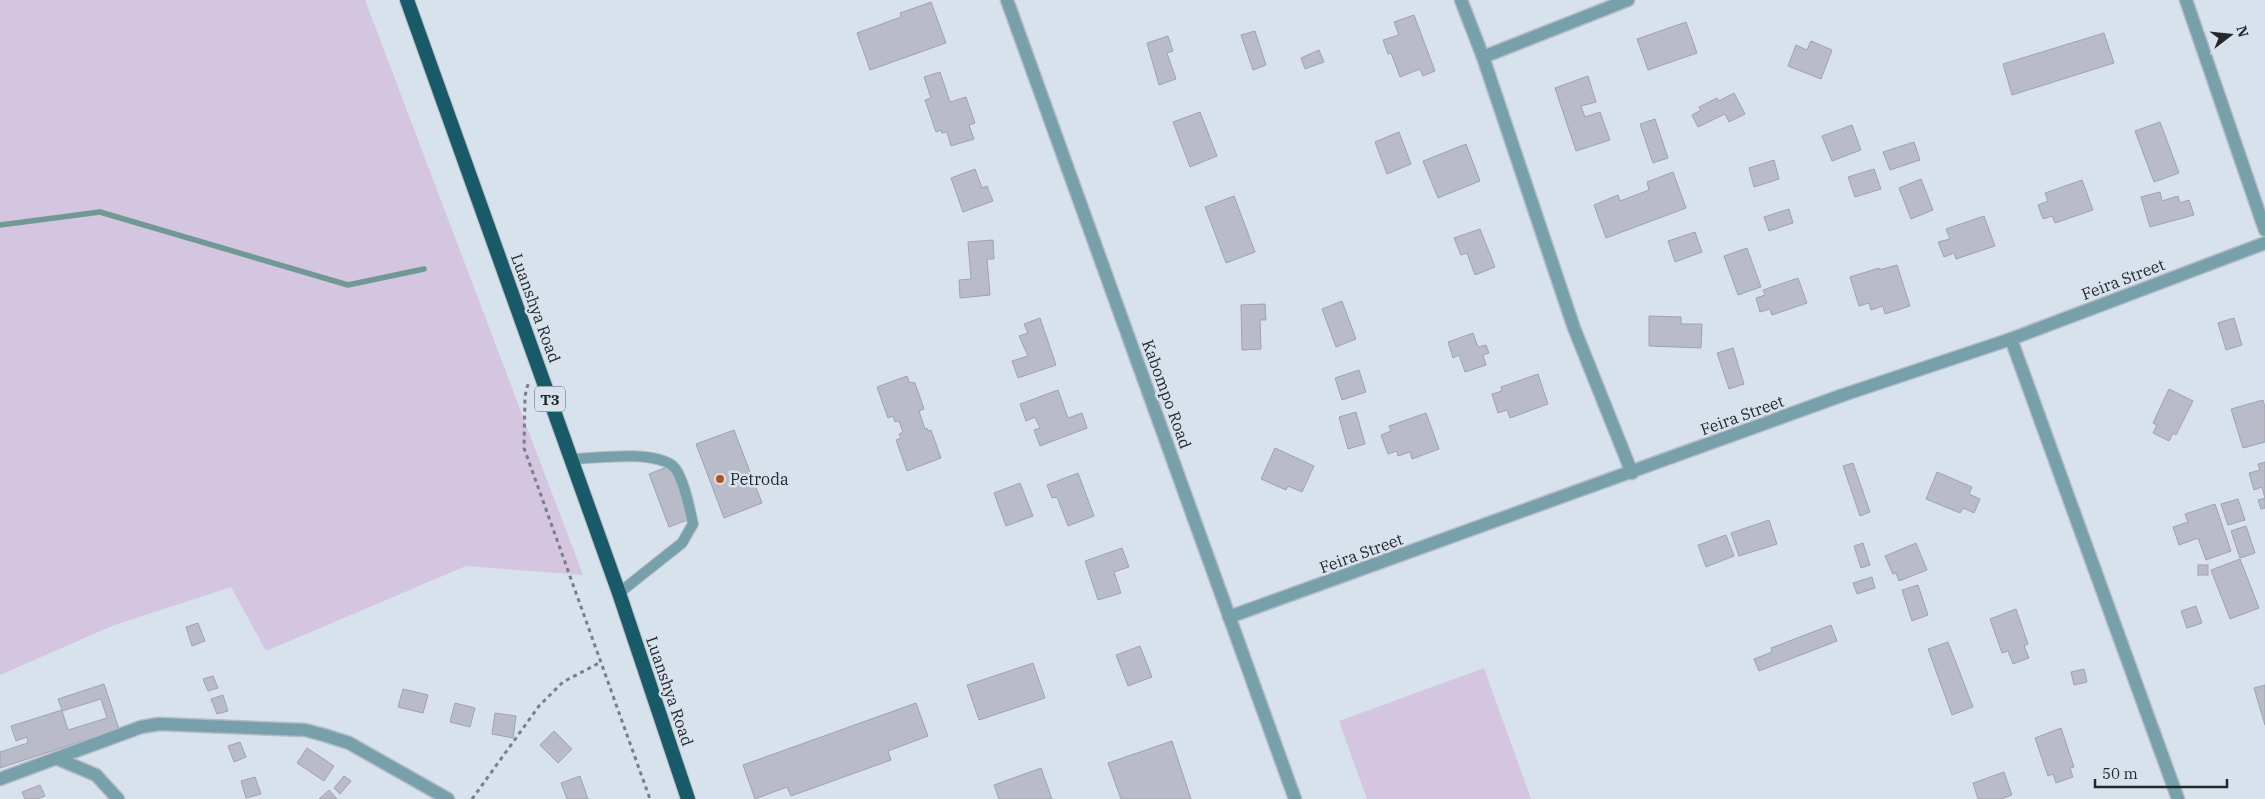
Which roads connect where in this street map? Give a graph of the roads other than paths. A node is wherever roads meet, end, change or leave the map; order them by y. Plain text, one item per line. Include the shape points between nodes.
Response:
1 (407, 0) edge
2 (1007, 0) edge
3 (1461, 0) edge
4 (1628, 0) edge
5 (2186, 0) edge
6 (1483, 57) junction
7 (2265, 230) edge
8 (2265, 243) edge
9 (2011, 339) junction
10 (571, 459) junction
11 (1632, 473) junction
12 (619, 593) junction
13 (1229, 618) junction
14 (58, 759) junction
15 (0, 779) edge
16 (118, 799) edge
17 (448, 799) edge
18 (688, 799) edge
19 (1295, 799) edge
20 (2178, 799) edge

1 - 10 highway, Luanshya Road / T3
2 - 13 street, Kabompo Road
3 - 6 street
4 - 6 street
5 - 7 street
6 - 11 street via 1574,328
8 - 9 street, Feira Street
9 - 11 street, Feira Street via 1843,395
9 - 20 street
10 - 12 highway, Luanshya Road / T3
10 - 12 lane via 657,458 674,467 687,495 693,524 682,543
11 - 13 street, Feira Street
12 - 18 highway, Luanshya Road / T3
13 - 19 street, Kabompo Road
14 - 15 street
14 - 16 street via 96,775
14 - 17 street via 141,727 159,724 305,730 348,743

